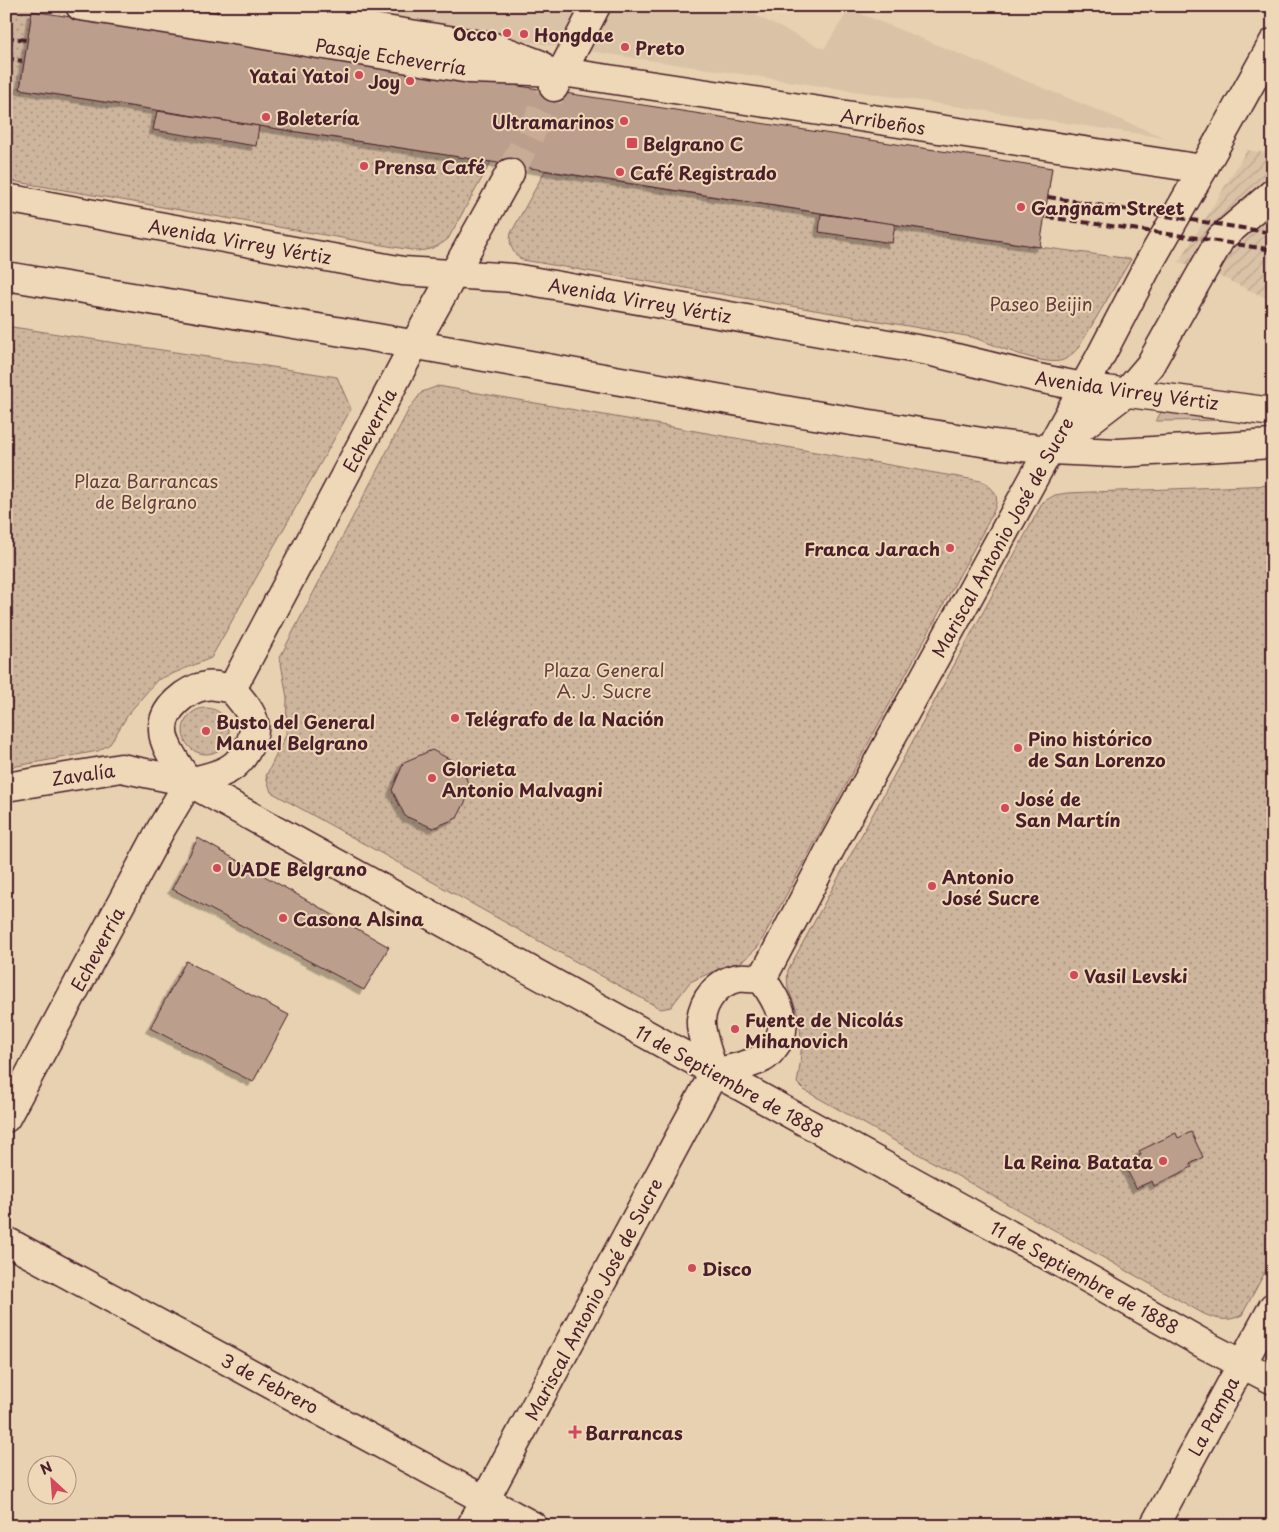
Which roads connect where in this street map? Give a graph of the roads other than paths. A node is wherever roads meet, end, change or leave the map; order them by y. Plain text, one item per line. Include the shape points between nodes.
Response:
1 (80, 6) edge
2 (596, 6) edge
3 (234, 14) edge
4 (1273, 43) edge
5 (558, 80) junction
6 (1203, 169) junction
7 (510, 173) tunnel mouth
8 (1273, 193) edge
9 (6, 198) edge
10 (50, 207) junction
11 (6, 219) edge
12 (454, 275) junction
13 (6, 276) edge
14 (414, 344) junction
15 (1083, 387) junction
16 (1127, 392) junction
17 (1273, 412) edge
18 (1273, 444) edge
19 (1050, 450) junction
20 (232, 689) junction
21 (189, 782) junction
22 (6, 787) edge
23 (762, 979) junction
24 (714, 1073) junction
25 (6, 1118) edge
26 (6, 1241) edge
27 (1273, 1307) edge
28 (1242, 1364) junction
29 (1273, 1380) edge
30 (486, 1500) junction
31 (471, 1526) edge
32 (533, 1526) edge
33 (1154, 1526) edge

1 - 3 street, Arribeños
2 - 5 street
3 - 5 street, Arribeños via 347,36 494,47
4 - 6 street, Mariscal Antonio José de Sucre
5 - 6 street, Arribeños
6 - 15 street, Mariscal Antonio José de Sucre
7 - 12 street, Echeverría
8 - 16 street via 1222,238 1150,365
9 - 10 street, Avenida Virrey Vértiz
10 - 11 street via 14,214
10 - 12 street, Avenida Virrey Vértiz via 403,271
12 - 14 street, Echeverría
12 - 15 street, Avenida Virrey Vértiz via 514,278 928,351
13 - 14 street
14 - 19 street via 806,413
14 - 20 street, Echeverría
15 - 16 street, Avenida Virrey Vértiz
15 - 19 street, Mariscal Antonio José de Sucre
16 - 17 street, Avenida Virrey Vértiz
16 - 19 street
18 - 19 street via 1118,453
19 - 23 street, Mariscal Antonio José de Sucre
20 - 21 street via 254,723 253,737 246,753 236,766
20 - 21 street via 207,685 194,689 178,700 165,718 165,740
21 - 22 street, Zavalía via 121,768
21 - 24 street, 11 de Septiembre de 1888
21 - 25 street, Echeverría
23 - 24 street via 739,978 723,983 704,1005 701,1022
23 - 24 street via 776,998 782,1015 782,1030 777,1043 765,1057
24 - 28 street, 11 de Septiembre de 1888
24 - 30 street, Mariscal Antonio José de Sucre
26 - 30 street, 3 de Febrero
27 - 28 street, La Pampa
28 - 29 street, 11 de Septiembre de 1888
28 - 33 street, La Pampa
30 - 31 street, Mariscal Antonio José de Sucre
30 - 32 street, 3 de Febrero

